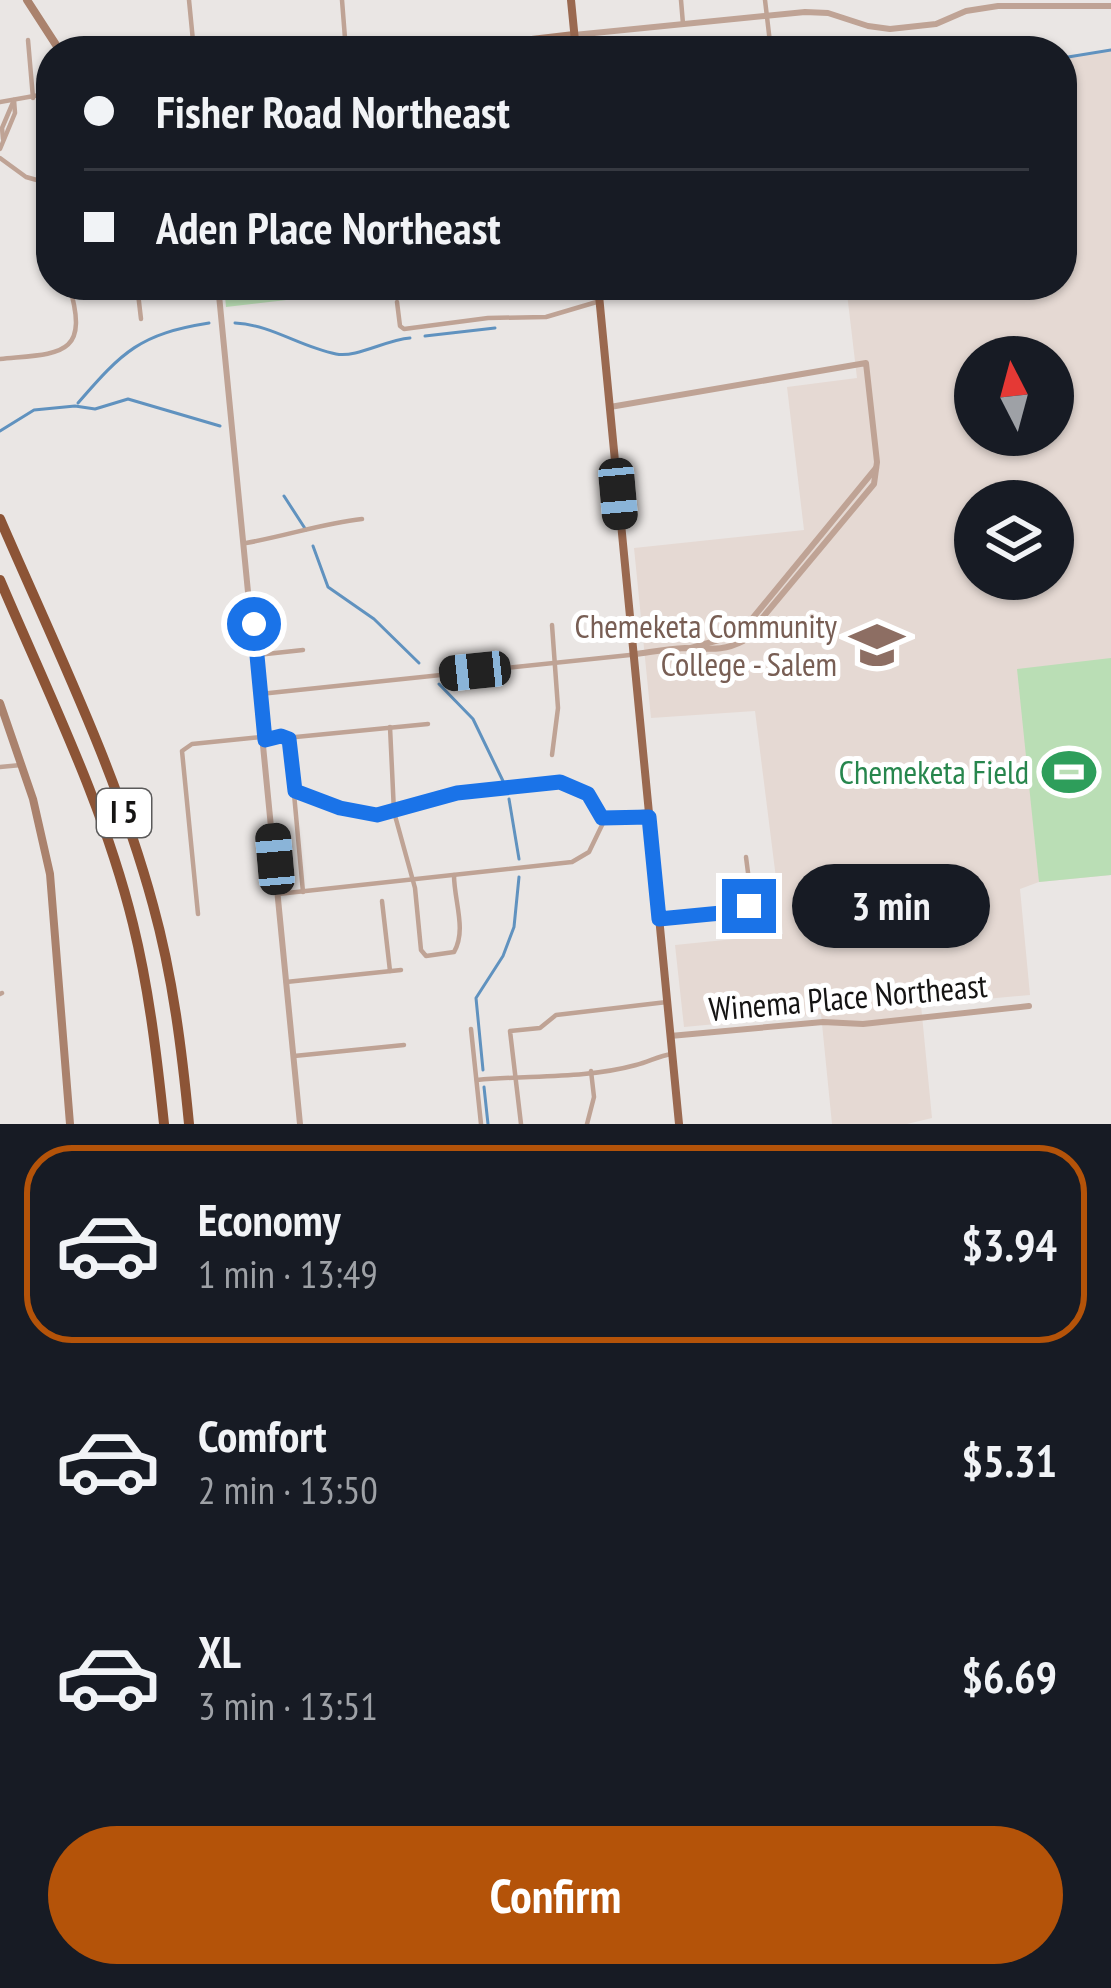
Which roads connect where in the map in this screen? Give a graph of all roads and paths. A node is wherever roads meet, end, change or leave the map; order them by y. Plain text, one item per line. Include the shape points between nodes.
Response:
1 (27, 0) edge
2 (189, 0) edge
3 (342, 0) edge
4 (571, 0) edge
5 (681, 0) edge
6 (765, 0) edge
7 (965, 0) edge
8 (1111, 6) edge
9 (966, 11) junction
10 (766, 16) junction
11 (683, 24) junction
12 (574, 35) junction
13 (50, 36) edge
14 (193, 36) edge
15 (345, 36) edge
16 (567, 36) edge
17 (769, 36) edge
18 (28, 40) dead end
19 (36, 97) edge
20 (33, 98) junction
21 (14, 100) junction
22 (0, 102) edge
23 (0, 149) edge
24 (0, 158) edge
25 (36, 180) edge
26 (72, 300) edge
27 (138, 300) edge
28 (220, 300) edge
29 (600, 301) joint
30 (398, 302) dead end
31 (141, 319) dead end
32 (0, 359) edge
33 (610, 407) junction
34 (0, 519) edge
35 (362, 519) dead end
36 (246, 543) junction
37 (0, 580) edge
38 (0, 600) edge
39 (552, 625) dead end
40 (303, 650) dead end
41 (634, 654) junction
42 (256, 655) junction
43 (555, 662) junction
44 (260, 694) junction
45 (0, 703) edge
46 (428, 724) dead end
47 (390, 728) junction
48 (264, 738) junction
49 (289, 739) junction
50 (552, 755) dead end
51 (21, 765) junction
52 (0, 767) edge
53 (80, 770) junction
54 (295, 791) junction
55 (394, 812) junction
56 (649, 814) junction
57 (602, 818) junction
58 (746, 857) dead end
59 (454, 875) junction
60 (412, 879) junction
61 (302, 892) junction
62 (278, 894) junction
63 (382, 901) dead end
64 (198, 914) dead end
65 (659, 919) junction
66 (401, 970) dead end
67 (390, 971) junction
68 (286, 982) junction
69 (667, 1002) junction
70 (1029, 1006) dead end
71 (472, 1028) dead end
72 (670, 1036) junction
73 (404, 1045) dead end
74 (672, 1054) junction
75 (294, 1056) junction
76 (591, 1071) junction
77 (515, 1078) junction
78 (477, 1079) junction
79 (70, 1124) edge
80 (164, 1124) edge
81 (189, 1124) edge
82 (300, 1124) edge
83 (481, 1124) edge
84 (521, 1124) edge
85 (587, 1124) edge
86 (679, 1124) edge

1 - 13 main road
2 - 14 street
3 - 15 street
4 - 12 main road
5 - 11 street
6 - 10 street
7 - 9 street
8 - 9 street
9 - 10 street via 890,29 828,13
10 - 11 street
10 - 17 street
11 - 12 street
12 - 16 main road
18 - 20 street
19 - 20 street
20 - 21 street
21 - 22 street
21 - 23 street
24 - 25 street
26 - 32 street via 77,327 69,348
27 - 31 street
28 - 36 street
29 - 30 street via 547,317 418,329 400,328
29 - 33 main road
33 - 41 main road
33 - 41 street via 866,363 874,484 750,635 724,649
34 - 81 highway, I 5 via 145,877 171,987
35 - 36 street
36 - 42 street
37 - 53 highway, I 5
38 - 53 highway
39 - 43 street
40 - 42 street
41 - 43 street
41 - 56 main road
42 - 44 street
43 - 44 street
43 - 50 street
44 - 48 street
45 - 51 main road
46 - 47 street
47 - 49 street
47 - 55 street
48 - 49 street
48 - 62 street
48 - 64 street via 182,751
49 - 54 street
51 - 52 street
51 - 79 main road via 50,874
53 - 80 highway, I 5 via 137,939
54 - 55 street via 355,812
54 - 61 street
55 - 57 street via 457,793 560,782 588,794
55 - 60 street
56 - 57 street
56 - 65 main road
57 - 59 street via 596,842 572,862
58 - 65 street via 746,909
59 - 60 street
59 - 60 street via 459,947 426,956
60 - 61 street
61 - 62 street
62 - 68 street
63 - 67 street
65 - 69 main road
66 - 67 street
67 - 68 street
68 - 75 street
69 - 72 main road
69 - 77 street via 556,1016 540,1028 510,1031
70 - 72 street, Winema Place Northeast
71 - 78 street
72 - 74 main road
73 - 75 street
74 - 76 street
74 - 86 main road
75 - 82 street
76 - 77 street
76 - 85 street
77 - 78 street
77 - 84 street
78 - 83 street

